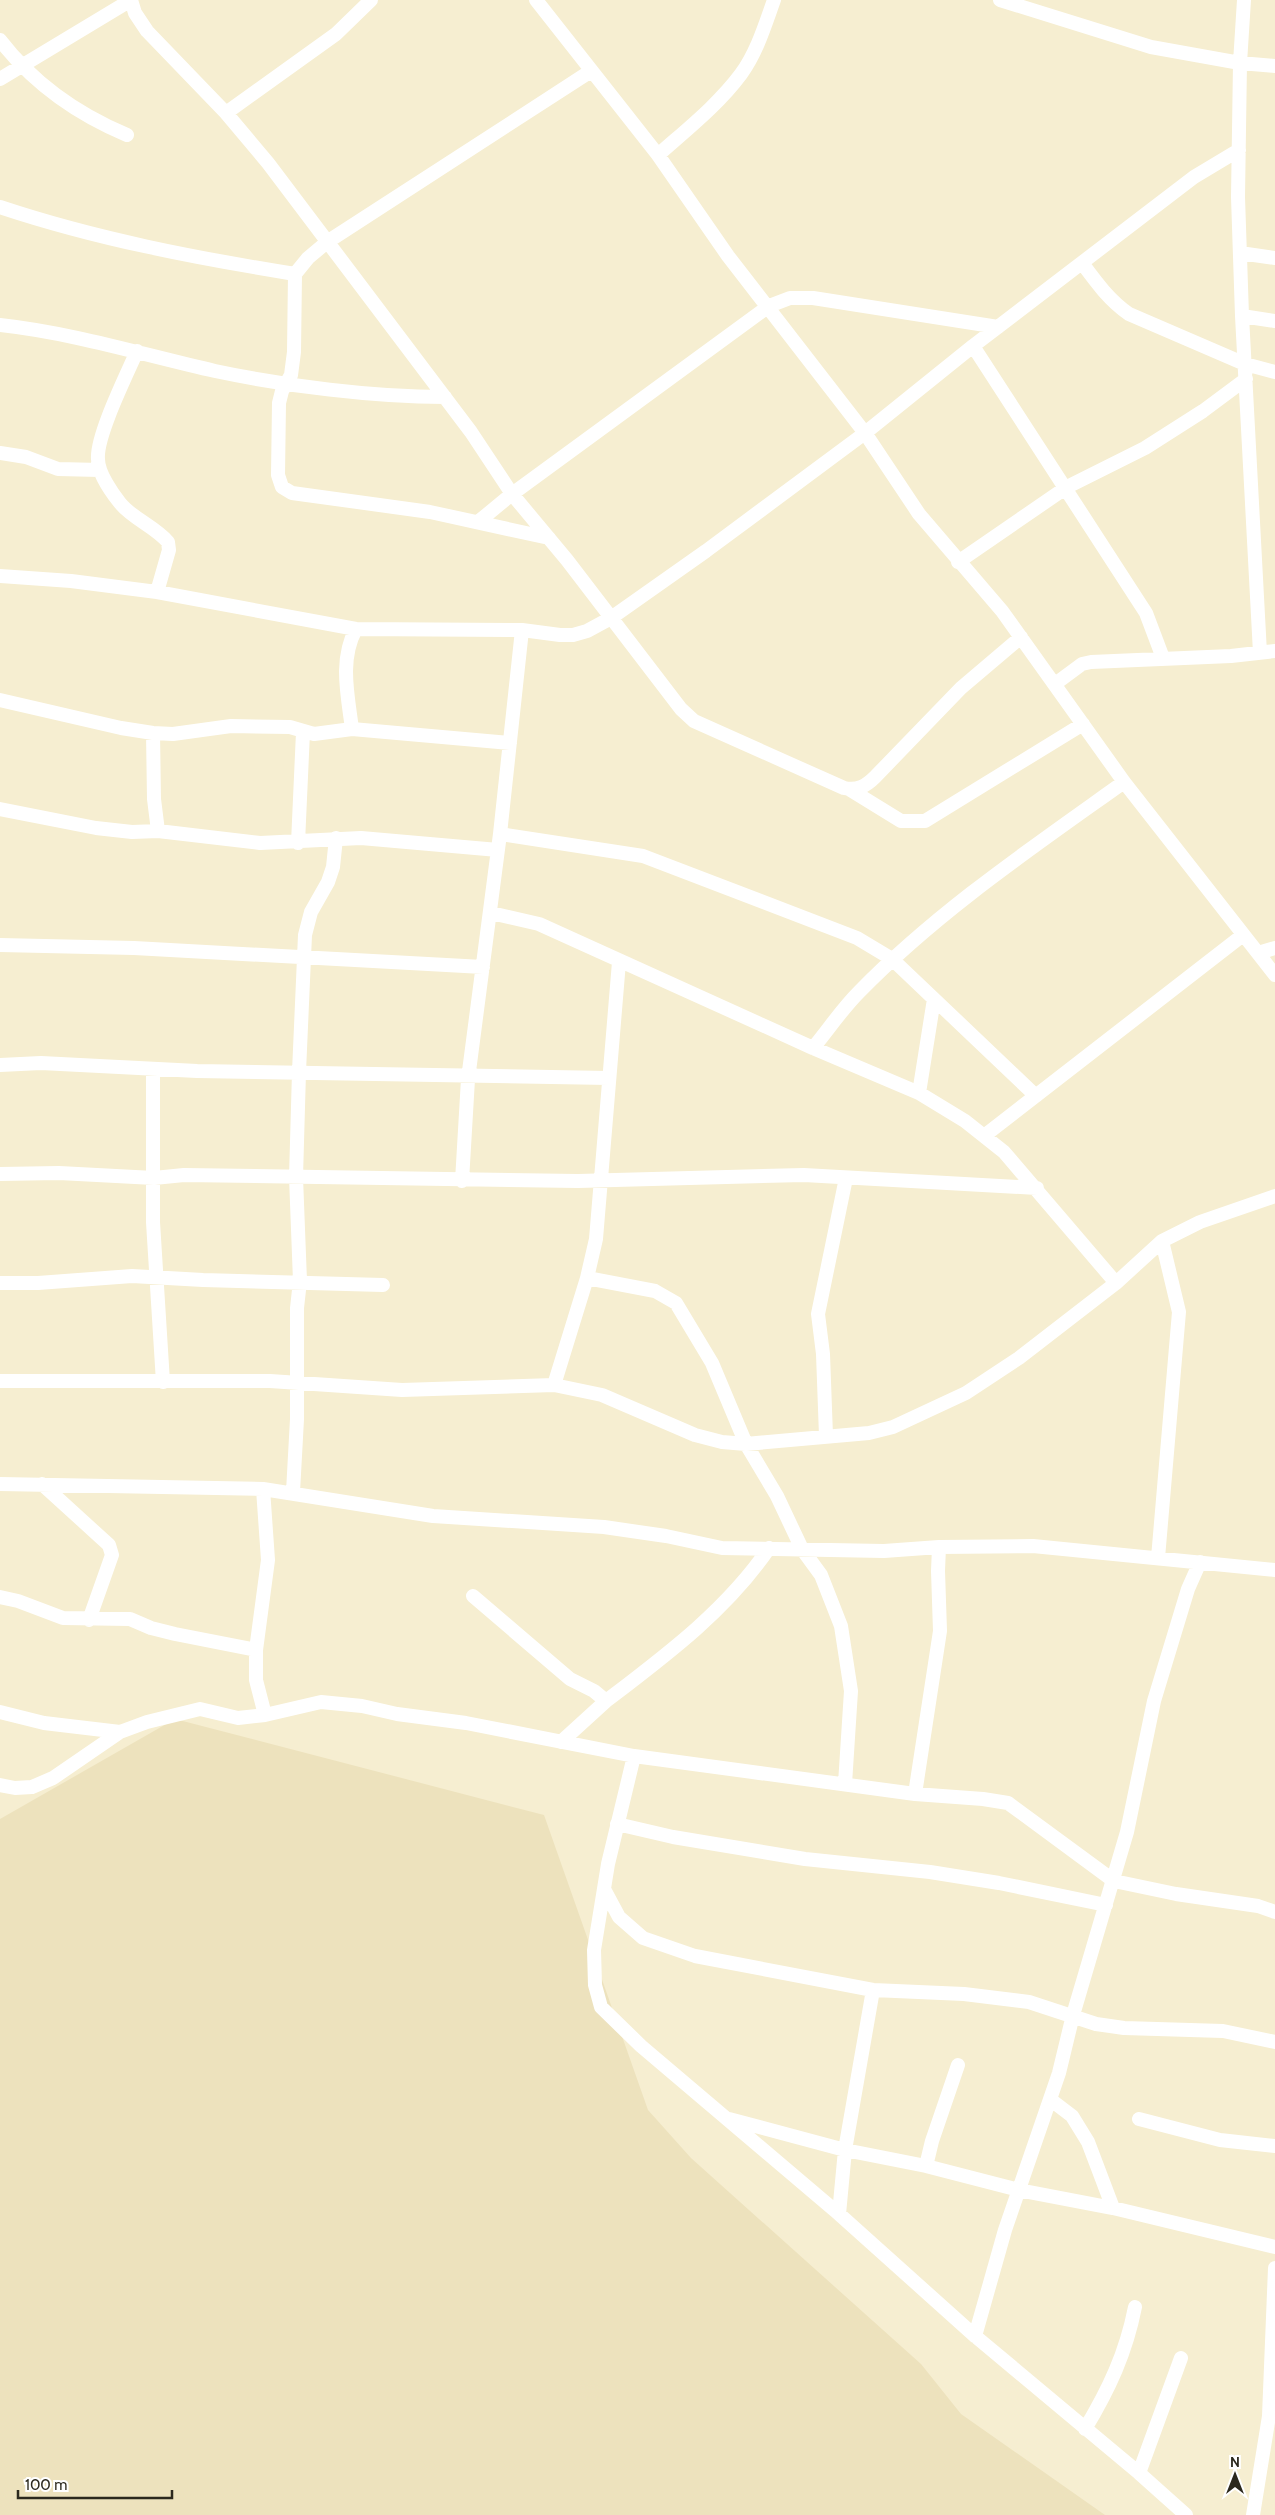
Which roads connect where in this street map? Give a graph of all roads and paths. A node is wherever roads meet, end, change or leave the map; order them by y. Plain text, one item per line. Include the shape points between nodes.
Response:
1 (131, 0) edge
2 (371, 0) edge
3 (536, 0) edge
4 (774, 0) edge
5 (1000, 0) edge
6 (1244, 0) edge
7 (0, 40) edge
8 (1240, 63) junction
9 (21, 65) junction
10 (1275, 66) edge
11 (591, 71) junction
12 (0, 79) edge
13 (226, 113) junction
14 (127, 135) dead end
15 (1238, 150) junction
16 (658, 155) junction
17 (0, 207) edge
18 (327, 242) junction
19 (1240, 252) junction
20 (1275, 258) edge
21 (1082, 263) junction
22 (295, 274) junction
23 (769, 306) junction
24 (1242, 316) junction
25 (1275, 321) edge
26 (0, 325) edge
27 (998, 327) junction
28 (973, 346) junction
29 (137, 351) junction
30 (1245, 364) junction
31 (1275, 372) edge
32 (1246, 379) junction
33 (286, 382) junction
34 (445, 397) junction
35 (865, 432) junction
36 (0, 452) edge
37 (100, 470) junction
38 (1067, 487) junction
39 (512, 494) junction
40 (478, 522) junction
41 (549, 538) junction
42 (958, 562) junction
43 (0, 576) edge
44 (157, 592) junction
45 (611, 618) junction
46 (356, 630) junction
47 (522, 630) junction
48 (1021, 637) junction
49 (1275, 651) edge
50 (1260, 653) junction
51 (1163, 658) junction
52 (1055, 684) junction
53 (0, 700) edge
54 (1083, 724) junction
55 (352, 729) junction
56 (304, 732) junction
57 (153, 733) junction
58 (510, 743) junction
59 (1124, 782) junction
60 (849, 789) junction
61 (0, 809) edge
62 (158, 831) junction
63 (500, 834) junction
64 (336, 838) junction
65 (298, 843) junction
66 (498, 850) junction
67 (491, 913) junction
68 (1243, 935) junction
69 (0, 945) edge
70 (1275, 948) edge
71 (1258, 953) junction
72 (304, 958) junction
73 (892, 959) junction
74 (620, 962) junction
75 (484, 967) junction
76 (1275, 974) edge
77 (934, 999) junction
78 (813, 1048) junction
79 (0, 1065) edge
80 (153, 1069) junction
81 (299, 1072) junction
82 (469, 1077) junction
83 (609, 1078) junction
84 (919, 1093) junction
85 (1036, 1096) junction
86 (984, 1136) junction
87 (0, 1174) edge
88 (296, 1177) junction
89 (154, 1178) junction
90 (846, 1178) junction
91 (462, 1181) junction
92 (600, 1181) junction
93 (1037, 1188) junction
94 (1275, 1196) edge
95 (1162, 1241) junction
96 (158, 1276) junction
97 (587, 1278) junction
98 (300, 1281) junction
99 (0, 1283) edge
100 (1116, 1283) junction
101 (383, 1285) dead end
102 (0, 1382) edge
103 (164, 1382) junction
104 (297, 1382) junction
105 (554, 1384) junction
106 (826, 1436) junction
107 (746, 1444) junction
108 (0, 1484) edge
109 (42, 1484) junction
110 (263, 1489) junction
111 (293, 1492) junction
112 (939, 1547) junction
113 (769, 1548) junction
114 (802, 1549) junction
115 (1158, 1558) junction
116 (1200, 1562) junction
117 (1275, 1570) edge
118 (473, 1596) dead end
119 (0, 1597) edge
120 (89, 1620) junction
121 (256, 1650) junction
122 (606, 1701) junction
123 (0, 1712) edge
124 (265, 1715) junction
125 (120, 1732) junction
126 (561, 1742) junction
127 (634, 1756) junction
128 (845, 1784) junction
129 (0, 1785) edge
130 (916, 1794) junction
131 (617, 1824) junction
132 (1114, 1880) junction
133 (604, 1889) junction
134 (1106, 1905) junction
135 (1275, 1912) edge
136 (873, 1990) junction
137 (1072, 2015) junction
138 (1275, 2042) edge
139 (958, 2065) dead end
140 (1051, 2100) junction
141 (724, 2117) junction
142 (1139, 2119) dead end
143 (1275, 2146) edge
144 (844, 2150) junction
145 (926, 2166) junction
146 (1019, 2190) junction
147 (1113, 2208) junction
148 (839, 2214) junction
149 (1275, 2247) edge
150 (1275, 2268) edge
151 (1135, 2307) dead end
152 (975, 2336) junction
153 (1181, 2358) dead end
154 (1085, 2429) junction
155 (1139, 2473) junction
156 (1186, 2515) edge
157 (1253, 2515) edge

1 - 9 street
1 - 13 street via 146,32
2 - 13 street via 336,34
3 - 11 street
4 - 16 street via 760,42 742,73 721,98
5 - 8 street via 1151,47
6 - 8 street
7 - 9 street
8 - 10 street
8 - 15 street
9 - 12 street
9 - 14 street via 71,107 97,123
11 - 16 street
11 - 18 street
13 - 18 street
15 - 19 street
15 - 21 street via 1194,177
16 - 23 street via 728,256
17 - 22 street via 75,231
18 - 22 street
18 - 34 street
19 - 20 street
19 - 24 street
21 - 27 street
21 - 30 street via 1103,291 1129,314
22 - 33 street via 294,352 291,375
23 - 27 street via 790,298 813,298
23 - 35 street
23 - 39 street
24 - 25 street
24 - 30 street
26 - 29 street
27 - 28 street
28 - 35 street
28 - 38 street
29 - 33 street via 213,370
29 - 37 street via 99,448
30 - 31 street
30 - 32 street
32 - 38 street via 1145,448
32 - 50 street
33 - 34 street via 407,397
33 - 40 street via 279,403 278,475 282,487 292,493
34 - 39 street
35 - 42 street via 919,514
35 - 45 street
36 - 37 street via 58,469
37 - 44 street via 120,503 168,542 169,550
38 - 42 street
38 - 51 street via 1146,613
39 - 40 street
39 - 41 street
40 - 41 street
41 - 45 street
42 - 48 street
43 - 44 street
44 - 46 street
45 - 47 street via 573,635
45 - 60 street via 681,710 694,721
46 - 47 street
46 - 55 street via 345,657
47 - 58 street
48 - 52 street
48 - 60 street via 961,688 866,786
49 - 50 street
50 - 51 street
51 - 52 street via 1082,664
52 - 54 street
53 - 57 street
54 - 59 street
54 - 60 street via 925,821 901,821
55 - 56 street via 314,734
55 - 58 street
56 - 57 street via 290,727 231,726 173,734
56 - 65 street
57 - 62 street
58 - 63 street
59 - 68 street
59 - 73 street via 1021,855
61 - 62 street via 96,828
62 - 65 street via 260,843
63 - 66 street
63 - 73 street via 643,856 857,938
64 - 65 street
64 - 66 street
64 - 72 street via 328,882 311,912
66 - 67 street
67 - 74 street via 539,924
67 - 75 street
68 - 71 street
68 - 85 street
69 - 72 street via 134,948
70 - 71 street
71 - 76 street
72 - 75 street
72 - 81 street
73 - 77 street
73 - 78 street via 857,994
74 - 78 street
74 - 83 street
75 - 82 street
77 - 84 street
77 - 85 street
78 - 84 street
79 - 80 street via 41,1063
80 - 81 street
80 - 89 street
81 - 82 street
81 - 88 street
82 - 83 street
82 - 91 street
83 - 92 street
84 - 86 street
85 - 86 street
86 - 93 street via 1004,1152
87 - 89 street via 59,1173
88 - 89 street via 184,1175
88 - 91 street
88 - 98 street
89 - 96 street via 153,1222
90 - 92 street via 804,1175
90 - 93 street
90 - 106 street via 818,1314
91 - 92 street
92 - 97 street via 596,1239
93 - 100 street
94 - 95 street via 1200,1222
95 - 100 street
95 - 115 street via 1179,1312
96 - 98 street
96 - 99 street
96 - 103 street
97 - 105 street
97 - 107 street via 655,1291 676,1303 712,1363
98 - 101 street
98 - 104 street
100 - 106 street via 1019,1358 966,1393 893,1427 869,1433
102 - 103 street
103 - 104 street
104 - 105 street via 402,1390
104 - 111 street
105 - 107 street via 602,1395 695,1435
106 - 107 street
107 - 114 street via 777,1496
108 - 109 street
109 - 110 street
109 - 120 street via 109,1545 112,1555
110 - 111 street
110 - 121 street via 268,1560
111 - 113 street via 433,1516 587,1525 722,1548
112 - 114 street via 884,1552
112 - 115 street via 1033,1546
112 - 130 street via 940,1631
113 - 114 street
113 - 122 street via 731,1595 676,1646
114 - 128 street via 821,1575 841,1626 851,1691
115 - 116 street
116 - 117 street
116 - 132 street via 1188,1589 1154,1700 1135,1798
118 - 122 street via 570,1680 594,1691
119 - 120 street via 63,1618
120 - 121 street via 130,1619 175,1634
121 - 124 street via 256,1680
122 - 126 street
123 - 125 street via 44,1723
124 - 125 street via 238,1718 200,1708
124 - 126 street via 321,1702 466,1723
125 - 129 street via 53,1778 32,1787
126 - 127 street
127 - 128 street
127 - 131 street
128 - 130 street
130 - 132 street via 1008,1803
131 - 133 street
131 - 134 street via 673,1837 805,1859 970,1878
132 - 134 street
132 - 135 street via 1176,1894 1258,1906
133 - 136 street via 620,1917 643,1938 696,1956
133 - 141 street via 594,1950 595,1985 601,2007
134 - 137 street
136 - 137 street via 983,1996 1029,2002
136 - 144 street
137 - 138 street via 1096,2024 1124,2028 1223,2031
137 - 140 street
139 - 145 street
140 - 146 street
140 - 147 street via 1072,2116 1088,2142
141 - 144 street
141 - 148 street
142 - 143 street via 1220,2140
144 - 145 street
144 - 148 street
145 - 146 street
146 - 147 street
146 - 152 street
147 - 149 street
148 - 152 street
150 - 157 street via 1269,2416
151 - 154 street via 1114,2378
152 - 154 street
153 - 155 street
154 - 155 street
155 - 156 street

